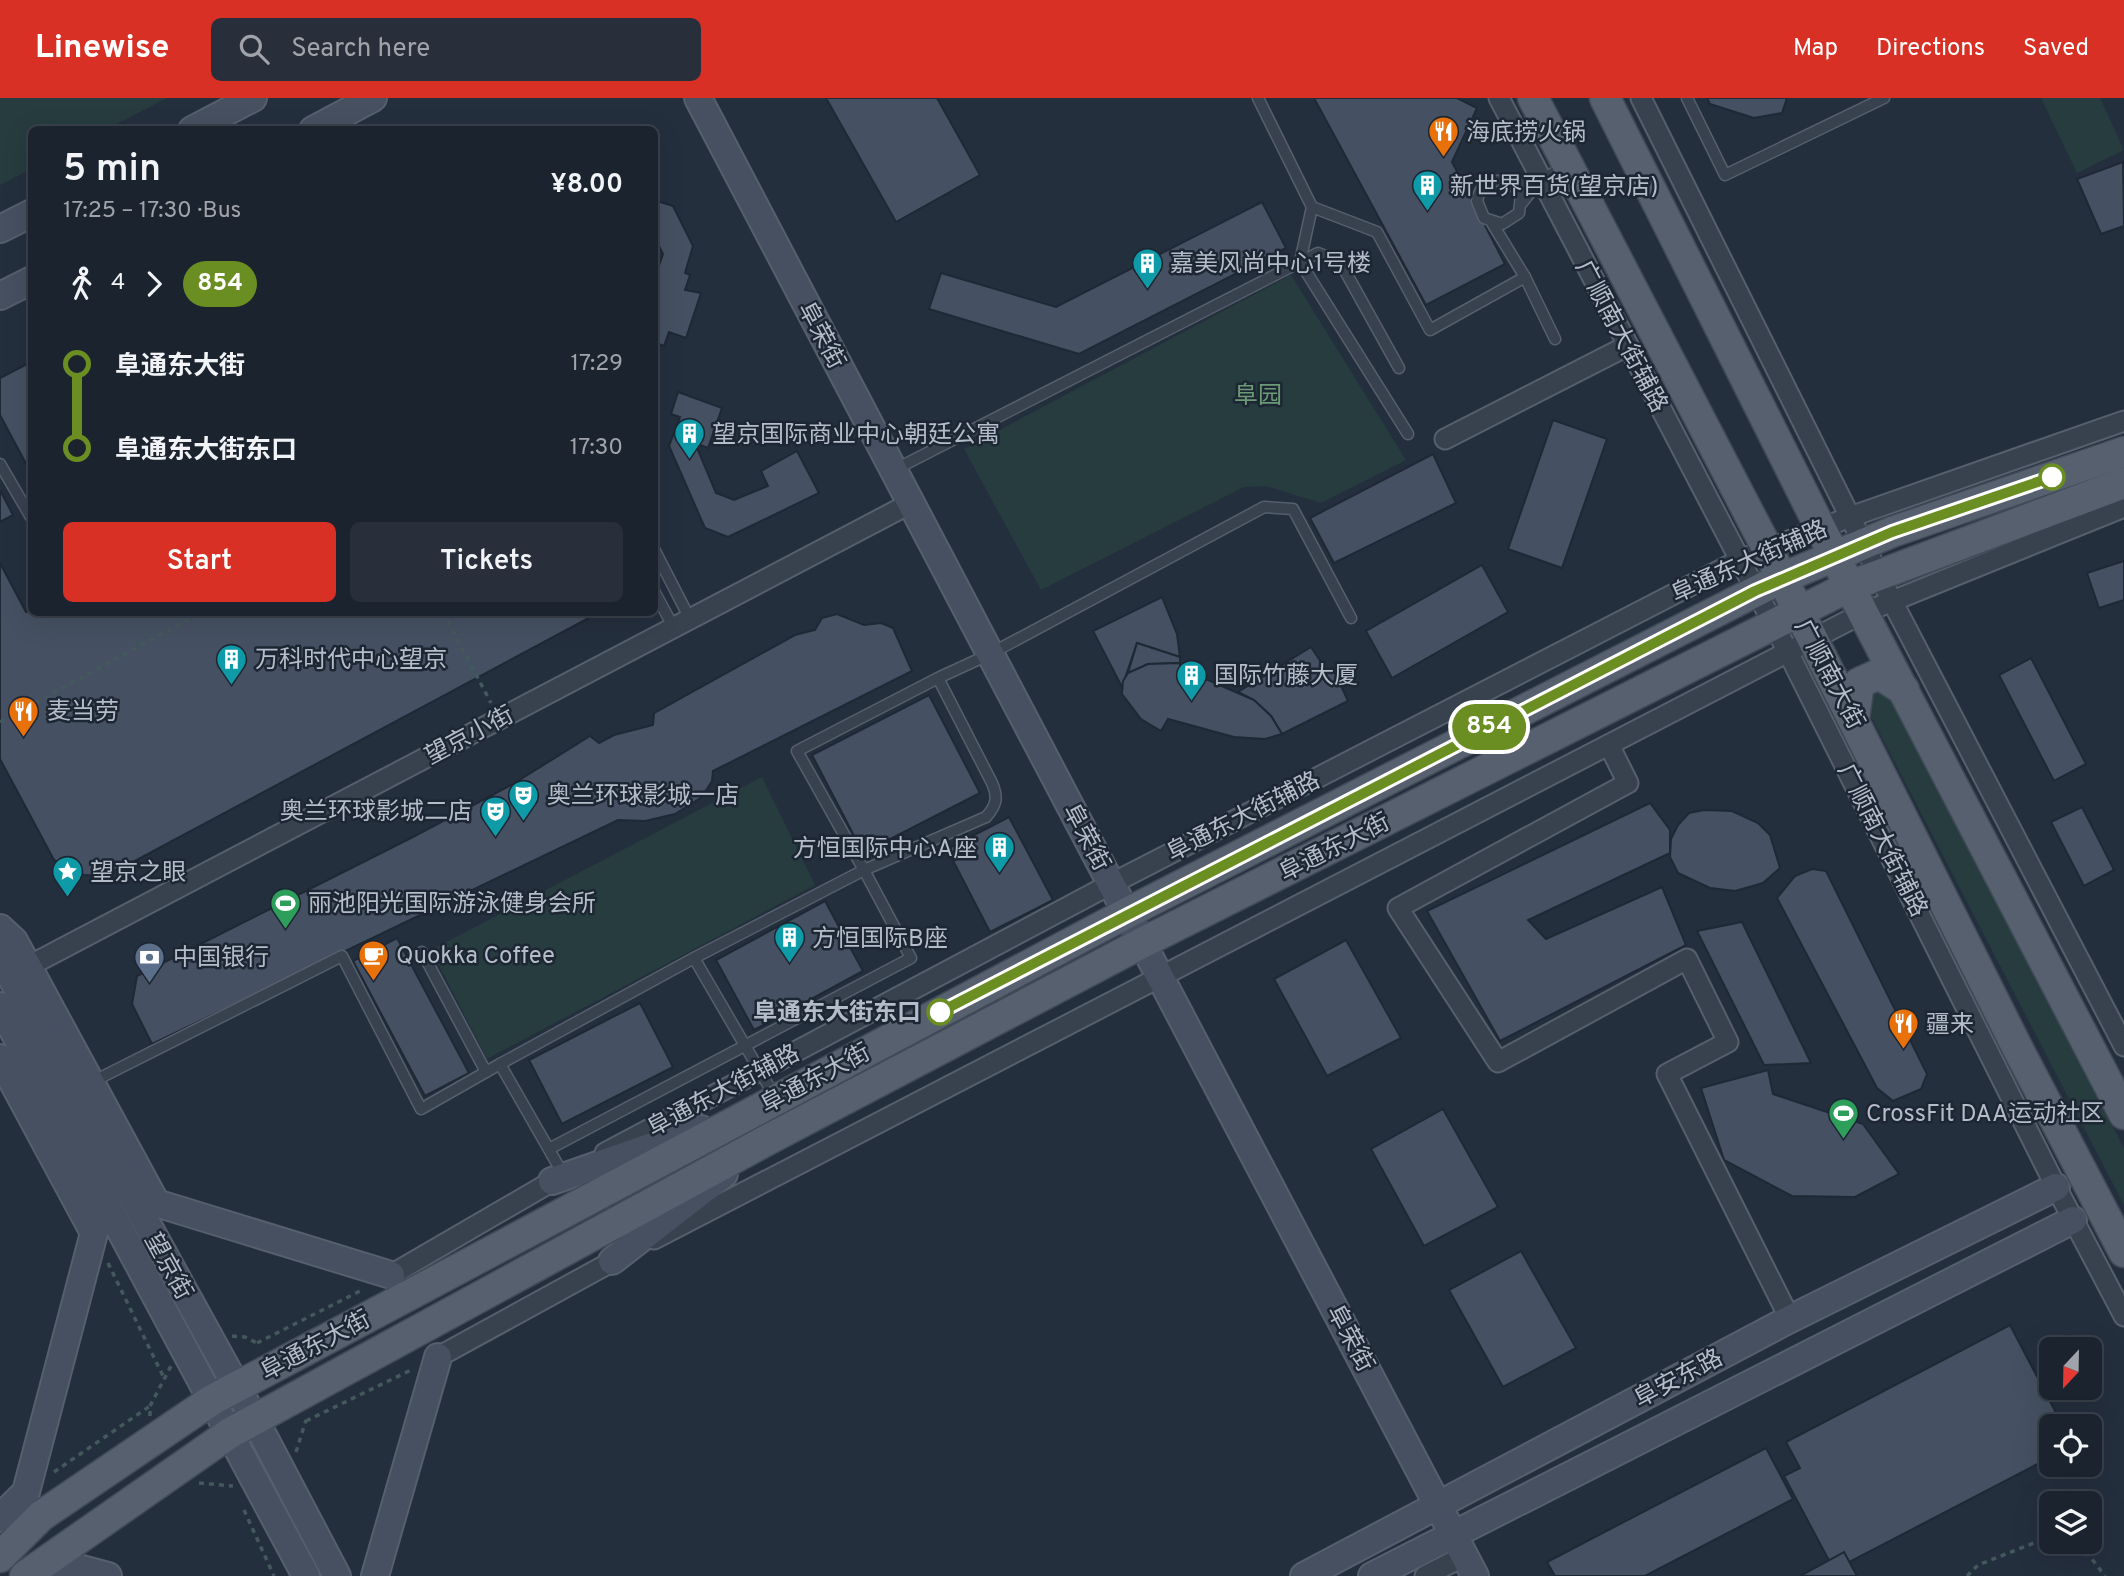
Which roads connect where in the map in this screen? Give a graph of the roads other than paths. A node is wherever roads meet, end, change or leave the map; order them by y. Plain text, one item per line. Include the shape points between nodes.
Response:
1 (253, 98) edge
2 (373, 98) edge
3 (698, 98) edge
4 (1258, 98) edge
5 (1499, 98) edge
6 (1533, 98) edge
7 (1605, 98) edge
8 (1641, 98) edge
9 (1687, 98) edge
10 (1884, 98) edge
11 (200, 126) edge
12 (320, 126) edge
13 (1566, 165) junction
14 (1540, 180) junction
15 (1511, 183) junction
16 (1522, 203) junction
17 (1312, 207) junction
18 (28, 215) edge
19 (1492, 223) junction
20 (0, 229) edge
21 (1300, 262) junction
22 (1525, 278) junction
23 (28, 281) edge
24 (0, 296) edge
25 (1555, 339) dead end
26 (1627, 346) junction
27 (1399, 368) dead end
28 (2124, 421) edge
29 (1408, 434) dead end
30 (1445, 439) dead end
31 (2124, 453) edge
32 (0, 464) edge
33 (894, 470) junction
34 (2124, 483) edge
35 (911, 503) junction
36 (2124, 507) edge
37 (28, 512) edge
38 (1850, 517) junction
39 (1821, 528) junction
40 (1863, 544) junction
41 (1768, 551) junction
42 (1835, 555) junction
43 (1740, 560) junction
44 (658, 564) edge
45 (1879, 574) junction
46 (1768, 585) junction
47 (1850, 586) junction
48 (658, 598) edge
49 (1892, 601) junction
50 (1863, 613) junction
51 (1351, 618) dead end
52 (675, 627) junction
53 (1793, 634) junction
54 (990, 654) junction
55 (938, 678) junction
56 (1904, 690) junction
57 (1854, 719) junction
58 (1609, 745) junction
59 (864, 870) junction
60 (1111, 884) junction
61 (0, 913) edge
62 (1127, 913) junction
63 (5, 942) edge
64 (1142, 943) junction
65 (422, 952) dead end
66 (694, 958) junction
67 (27, 967) junction
68 (1160, 977) junction
69 (0, 1006) edge
70 (745, 1045) junction
71 (2124, 1046) edge
72 (2006, 1054) junction
73 (0, 1059) edge
74 (500, 1065) junction
75 (760, 1071) junction
76 (486, 1072) junction
77 (2117, 1082) edge
78 (90, 1083) junction
79 (764, 1105) junction
80 (2124, 1114) edge
81 (771, 1138) junction
82 (549, 1149) junction
83 (558, 1178) junction
84 (2056, 1187) junction
85 (2018, 1207) junction
86 (2073, 1220) junction
87 (2034, 1241) junction
88 (2124, 1252) edge
89 (612, 1261) junction
90 (391, 1276) joint
91 (2124, 1316) edge
92 (1790, 1319) junction
93 (438, 1357) joint
94 (224, 1394) junction
95 (243, 1426) junction
96 (1439, 1506) junction
97 (0, 1518) edge
98 (1464, 1555) edge
99 (0, 1557) edge
100 (1430, 1568) edge
101 (25, 1576) edge
102 (61, 1576) edge
103 (108, 1576) edge
104 (306, 1576) edge
105 (337, 1576) edge
106 (375, 1576) edge
107 (1304, 1576) edge
108 (1371, 1576) edge

1 - 11 street
2 - 12 street
3 - 33 street, 阜荣街
4 - 17 lane
5 - 14 street, 广顺南大街辅路
6 - 13 main road, 广顺南大街
7 - 39 main road
8 - 38 street
9 - 10 lane via 1725,175
13 - 14 lane
13 - 41 main road, 广顺南大街
14 - 15 lane
14 - 16 lane
14 - 26 street, 广顺南大街辅路
15 - 16 lane
15 - 19 lane via 1496,179 1478,193 1479,212
16 - 19 lane via 1514,218
17 - 21 lane
17 - 22 lane via 1377,232 1430,330
18 - 20 street
19 - 22 lane
21 - 27 lane via 1318,253 1340,262
21 - 29 lane
21 - 33 lane
22 - 25 lane
23 - 24 street
26 - 30 street
26 - 43 street, 广顺南大街辅路
28 - 38 street, 阜通东大街辅路
31 - 40 main road, 阜通东大街
32 - 37 lane
33 - 35 street, 阜荣街
34 - 45 main road, 阜通东大街
35 - 52 street, 望京小街
35 - 54 street, 阜荣街
36 - 49 street
38 - 39 street, 阜通东大街辅路
38 - 40 street
39 - 41 street, 阜通东大街辅路
39 - 42 main road
40 - 42 main road, 阜通东大街
40 - 45 street
41 - 43 street, 阜通东大街辅路
41 - 46 main road, 广顺南大街
42 - 46 main road, 阜通东大街
42 - 47 main road
43 - 46 street, 广顺南大街辅路
43 - 60 street, 阜通东大街辅路
44 - 52 lane
45 - 47 main road, 阜通东大街
45 - 49 street
46 - 53 main road, 广顺南大街
46 - 62 main road, 阜通东大街
47 - 50 main road
47 - 53 main road, 阜通东大街
48 - 52 lane
49 - 50 street
49 - 71 street
50 - 53 street
50 - 56 main road
51 - 54 lane via 1293,509 1264,507
52 - 67 street, 望京小街
53 - 57 main road, 广顺南大街
53 - 58 street
53 - 64 main road, 阜通东大街
53 - 72 street, 广顺南大街辅路
54 - 55 lane
54 - 60 street, 阜荣街
55 - 59 lane via 997,794 995,808 986,817
55 - 59 lane via 797,751
56 - 57 main road via 1879,674 1859,683
56 - 77 main road
57 - 72 main road, 广顺南大街
58 - 68 street
58 - 92 street via 1628,783 1398,908 1498,1062 1688,959 1728,1042 1667,1074
59 - 66 lane
59 - 70 lane via 911,958
60 - 62 street, 阜荣街
60 - 75 street, 阜通东大街辅路
61 - 63 street
62 - 64 street, 阜荣街
62 - 79 main road, 阜通东大街
63 - 67 street
63 - 94 street, 望京街
64 - 68 street, 阜荣街
64 - 81 main road, 阜通东大街
65 - 76 lane
66 - 70 lane
66 - 74 lane
67 - 78 street
68 - 89 street
68 - 96 street, 阜荣街
69 - 94 street
70 - 75 lane
70 - 82 lane
72 - 84 street, 广顺南大街辅路
72 - 88 main road, 广顺南大街
73 - 97 street via 94,1233 26,1492
74 - 76 lane
74 - 82 lane
75 - 79 lane
75 - 83 street, 阜通东大街辅路
76 - 78 lane via 421,1109 342,956
77 - 80 main road
78 - 90 street via 156,1203
79 - 83 street
79 - 94 main road, 阜通东大街
81 - 89 street
81 - 95 main road, 阜通东大街
82 - 83 lane
83 - 90 street, 阜通东大街辅路
84 - 85 street, 阜安东路
84 - 86 street, 广顺南大街辅路
85 - 87 street via 2031,1221
85 - 92 street, 阜安东路
86 - 87 street, 阜安东路
86 - 91 street, 广顺南大街辅路
87 - 98 street, 阜安东路
89 - 93 street
92 - 96 street, 阜安东路
93 - 106 street
94 - 95 street, 望京街
94 - 99 main road, 阜通东大街 via 41,1516
95 - 101 main road, 阜通东大街
95 - 104 street
95 - 105 street, 望京街
96 - 98 street, 阜荣街
96 - 107 street, 阜安东路
98 - 100 street, 阜安东路
100 - 108 street, 阜安东路
102 - 103 street via 71,1566

